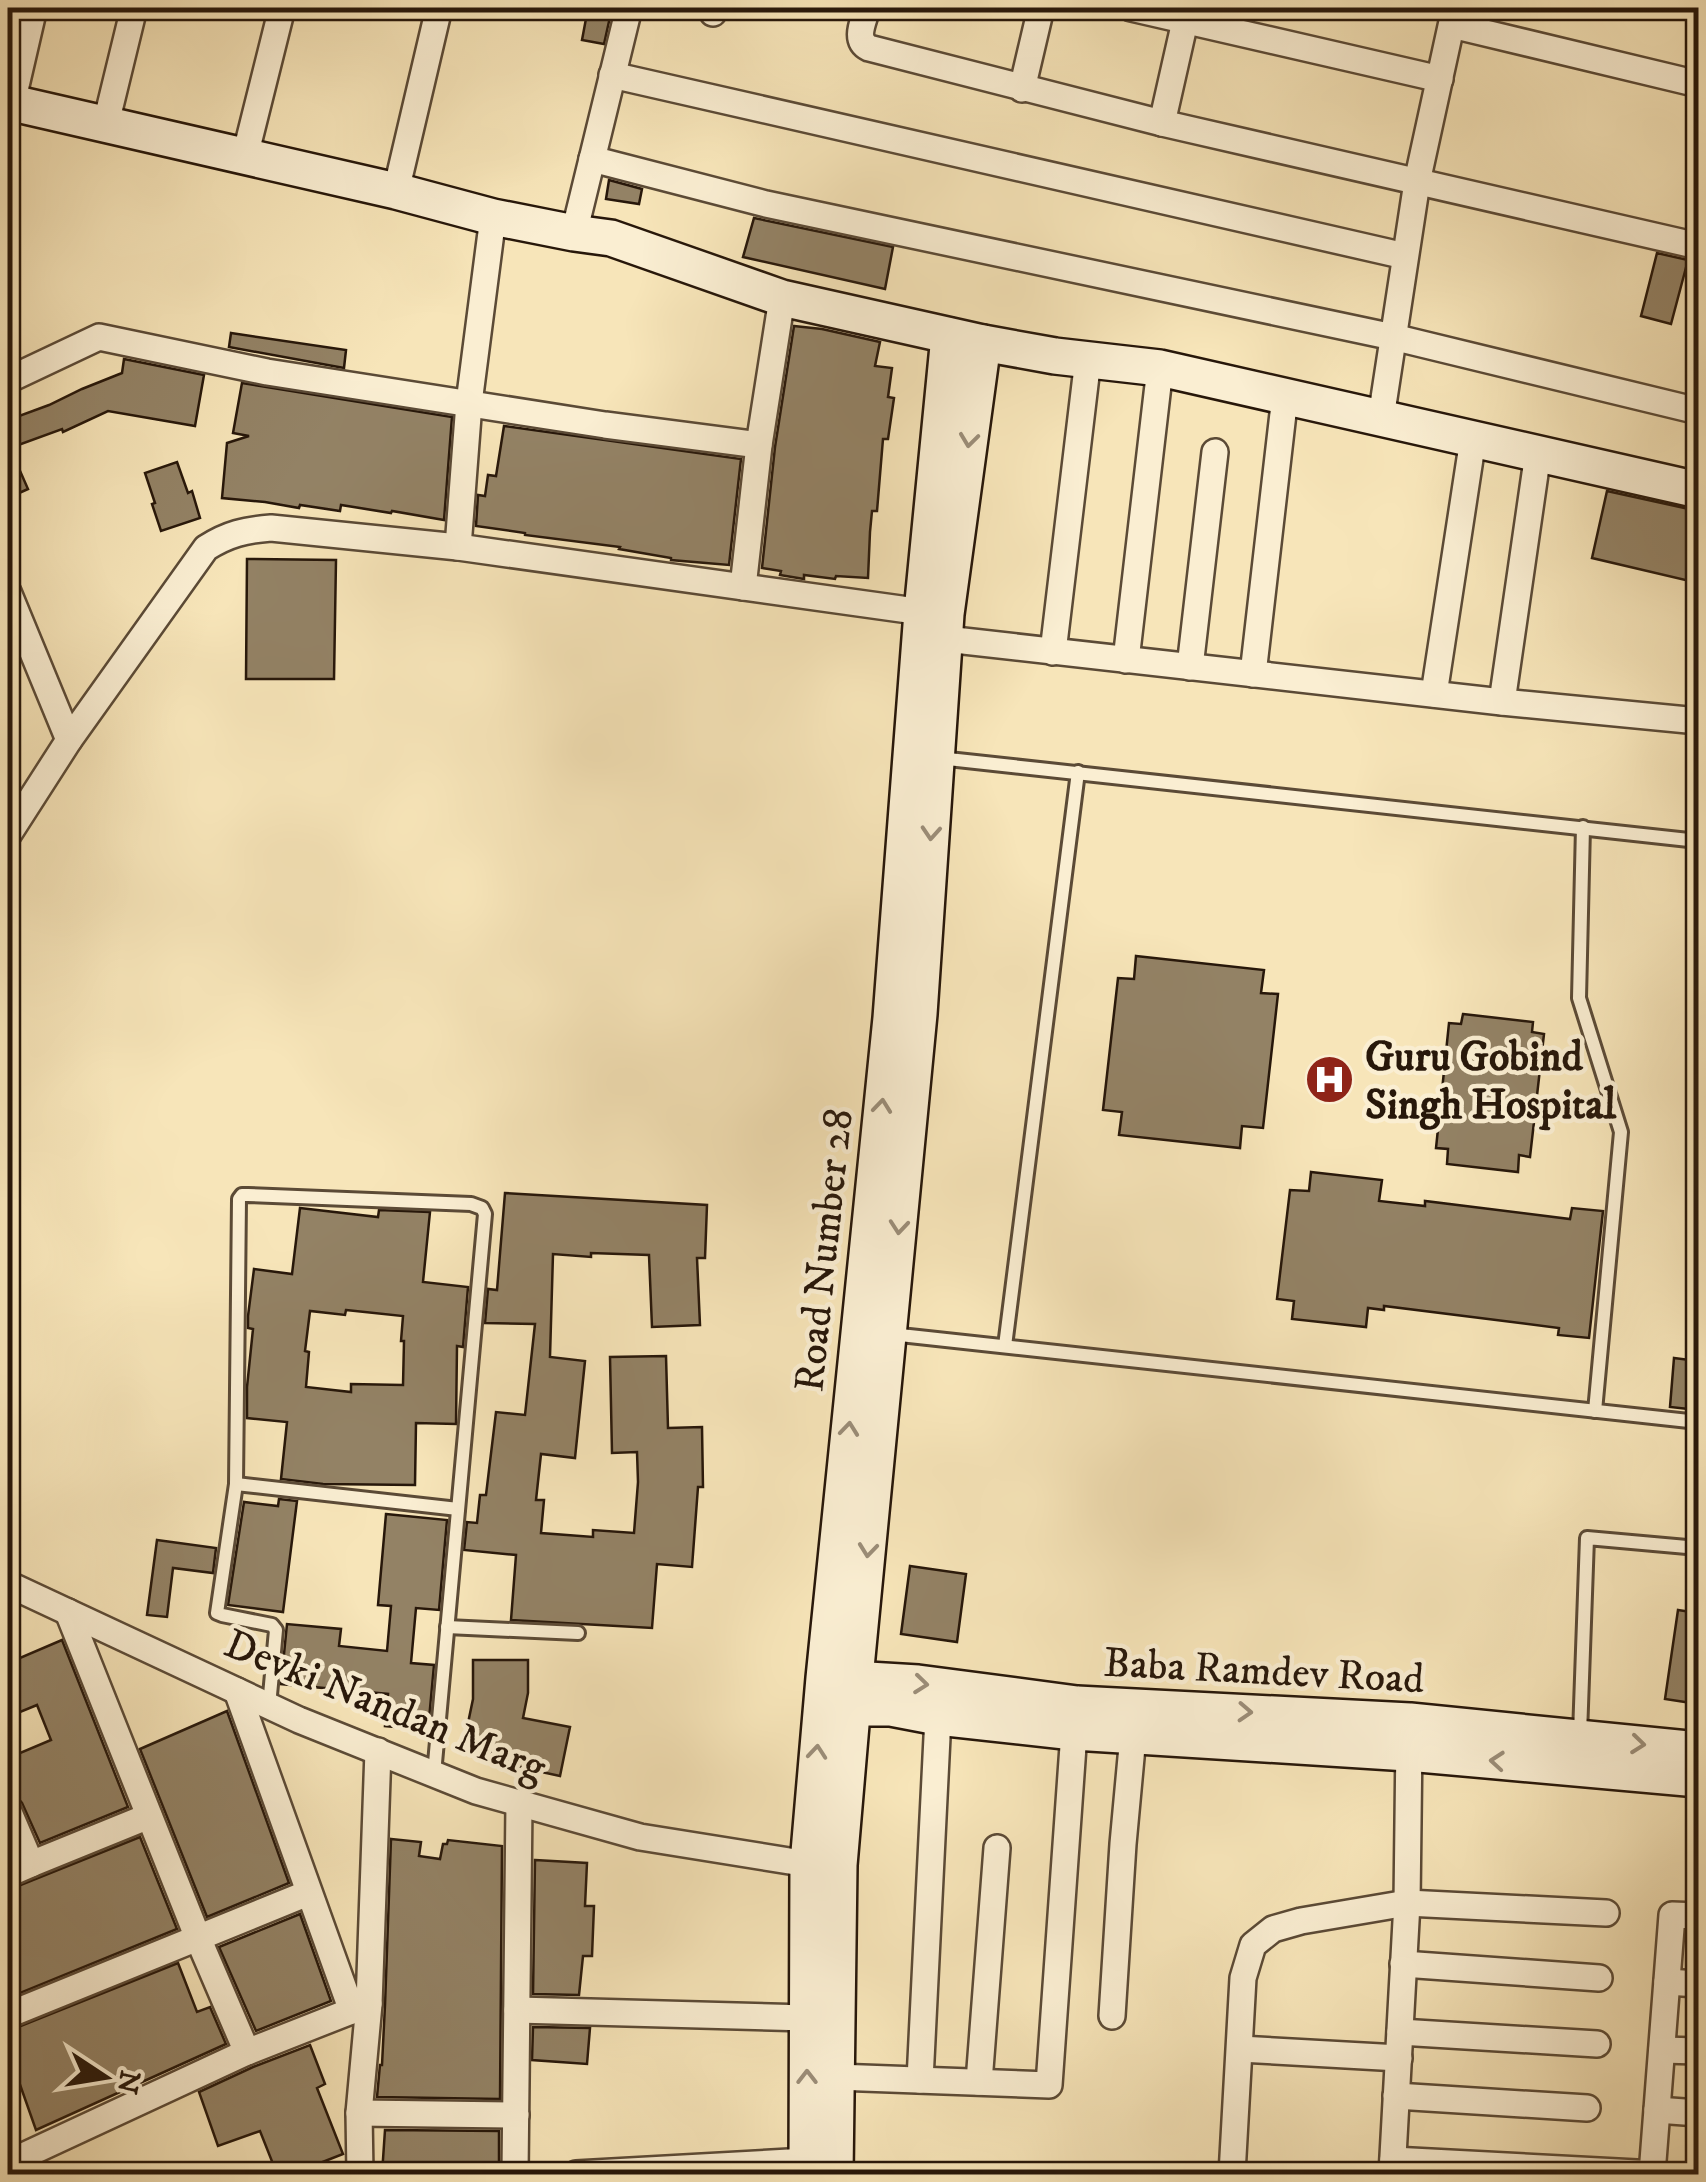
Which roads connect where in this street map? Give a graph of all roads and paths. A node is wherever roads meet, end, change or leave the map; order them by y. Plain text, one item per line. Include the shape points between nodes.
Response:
1 (34, 8) edge
2 (134, 8) edge
3 (282, 8) edge
4 (438, 8) edge
5 (629, 8) edge
6 (868, 8) edge
7 (1041, 8) edge
8 (1131, 8) edge
9 (1186, 14) edge
10 (1453, 16) edge
11 (612, 75) junction
12 (1440, 79) junction
13 (1698, 84) edge
14 (1022, 89) junction
15 (10, 103) edge
16 (106, 123) junction
17 (1162, 124) junction
18 (245, 156) junction
19 (592, 159) junction
20 (1417, 182) junction
21 (396, 191) junction
22 (493, 217) junction
23 (574, 234) junction
24 (1698, 246) edge
25 (1406, 256) junction
26 (782, 298) junction
27 (1393, 337) junction
28 (966, 340) junction
29 (1088, 359) junction
30 (1160, 368) junction
31 (8, 380) edge
32 (1285, 396) junction
33 (469, 403) junction
34 (1698, 411) edge
35 (1380, 418) junction
36 (1473, 438) junction
37 (760, 446) junction
38 (1215, 452) dead end
39 (1538, 454) junction
40 (1698, 490) edge
41 (458, 546) junction
42 (743, 587) junction
43 (8, 592) edge
44 (933, 625) junction
45 (16, 636) edge
46 (1053, 652) junction
47 (1126, 660) junction
48 (1190, 667) junction
49 (1253, 674) junction
50 (1434, 694) junction
51 (1502, 702) junction
52 (1698, 722) edge
53 (69, 740) junction
54 (924, 757) junction
55 (1078, 772) junction
56 (1583, 827) junction
57 (8, 835) edge
58 (1698, 841) edge
59 (889, 1333) junction
60 (1005, 1346) junction
61 (1595, 1411) junction
62 (1698, 1422) edge
63 (236, 1484) junction
64 (458, 1509) junction
65 (1698, 1548) edge
66 (8, 1584) edge
67 (68, 1612) junction
68 (447, 1627) junction
69 (578, 1633) dead end
70 (237, 1691) junction
71 (838, 1693) junction
72 (269, 1706) junction
73 (938, 1717) junction
74 (1074, 1732) junction
75 (1133, 1736) junction
76 (1409, 1737) junction
77 (1580, 1738) junction
78 (1698, 1750) edge
79 (378, 1751) junction
80 (434, 1774) junction
81 (1698, 1779) edge
82 (519, 1804) junction
83 (8, 1810) edge
84 (149, 1816) junction
85 (997, 1848) dead end
86 (808, 1864) junction
87 (19, 1870) edge
88 (308, 1894) junction
89 (1407, 1904) junction
90 (1606, 1913) dead end
91 (1698, 1916) edge
92 (198, 1938) junction
93 (1403, 1964) junction
94 (1599, 1978) dead end
95 (1667, 1982) junction
96 (1698, 1984) edge
97 (360, 2008) junction
98 (517, 2010) junction
99 (8, 2016) edge
100 (1112, 2016) dead end
101 (807, 2018) junction
102 (1597, 2044) dead end
103 (1399, 2045) junction
104 (1240, 2049) junction
105 (1662, 2050) junction
106 (247, 2052) junction
107 (1698, 2052) edge
108 (836, 2077) junction
109 (920, 2080) junction
110 (979, 2082) junction
111 (1396, 2096) junction
112 (1587, 2108) dead end
113 (1657, 2110) junction
114 (1698, 2112) edge
115 (359, 2113) junction
116 (516, 2115) junction
117 (8, 2163) edge
118 (1392, 2168) edge
119 (716, 2170) edge
120 (816, 2170) edge
121 (642, 2173) edge
122 (360, 2174) edge
123 (515, 2174) edge
124 (576, 2174) edge
125 (1232, 2174) edge
126 (1654, 2174) edge

1 - 15 street
2 - 16 street
3 - 18 street
4 - 21 street
5 - 11 street
6 - 14 street via 862,45
7 - 14 street
8 - 9 street
9 - 12 street
9 - 17 street
10 - 12 street
10 - 13 street
11 - 19 street
11 - 25 street
12 - 20 street
14 - 17 street
15 - 16 street
16 - 18 street
17 - 20 street
18 - 21 street
19 - 23 street
19 - 27 street via 766,204
20 - 24 street
20 - 25 street
21 - 22 street
22 - 23 street
22 - 33 street
23 - 26 street via 611,238
25 - 27 street
26 - 28 street
26 - 37 street
27 - 34 street
27 - 35 street
28 - 29 street
28 - 44 street, Road Number 28
29 - 30 street
29 - 46 street
30 - 32 street
30 - 47 street
31 - 33 street via 99,337
32 - 35 street
32 - 49 street
33 - 37 street
33 - 41 street
35 - 36 street
36 - 39 street
36 - 50 street
37 - 42 street
38 - 48 street
39 - 40 street
39 - 51 street
41 - 42 street
41 - 53 street via 271,528 222,537 206,548
42 - 44 street
43 - 45 street
44 - 46 street
44 - 54 street, Road Number 28
45 - 53 street
46 - 47 street
47 - 48 street
48 - 49 street
49 - 50 street
50 - 51 street
51 - 52 street
53 - 57 street
54 - 55 lane
54 -> 59 street, Road Number 28 via 919,1014
71 -> 54 street, Road Number 28 via 891,1018
55 - 56 lane
55 - 60 lane
56 - 58 lane
56 - 61 lane via 1580,998 1621,1132
59 - 60 lane
59 -> 71 street, Road Number 28
60 - 61 lane
61 - 62 lane
63 - 64 lane
63 - 64 lane via 242,1195 471,1204 485,1214
63 - 72 lane via 217,1612 276,1630
64 - 68 lane
65 - 77 lane via 1586,1538
66 - 67 street, Devki Nandan Marg
67 - 70 street, Devki Nandan Marg
67 - 84 street
68 - 69 lane
68 - 80 lane
70 - 72 street, Devki Nandan Marg
70 - 88 street
71 - 73 street
71 -> 76 street, Baba Ramdev Road via 1076,1704
86 -> 71 street, Road Number 28
71 - 108 street, Road Number 28
72 - 79 street, Devki Nandan Marg
73 - 74 street
73 - 109 street
74 - 75 street
74 - 110 street via 1048,2085
75 - 76 street
75 - 100 street
76 - 77 street, Baba Ramdev Road
81 -> 76 street
76 - 89 street
77 -> 78 street, Baba Ramdev Road
79 - 80 street, Devki Nandan Marg
79 - 97 street
80 - 82 street, Devki Nandan Marg
82 - 86 street, Devki Nandan Marg via 640,1837
82 - 98 street
83 - 87 street
84 - 87 street
84 - 92 street
85 - 110 street
86 - 101 street, Road Number 28
88 - 92 street
88 - 97 street
89 - 90 street
89 - 93 street
89 - 104 street via 1301,1921 1253,1945 1243,1978
91 - 95 street via 1672,1915
92 - 99 street
92 - 106 street
93 - 94 street
93 - 103 street
95 - 96 street
95 - 105 street
97 - 106 street
97 - 115 street
98 - 101 street
98 - 116 street
120 -> 101 street, Road Number 28
102 - 103 street
103 - 104 street
103 - 111 street
104 - 125 street
105 - 107 street
105 - 113 street
106 - 117 street
108 - 109 street
108 - 120 street, Road Number 28
109 - 110 street
111 - 112 street
111 - 118 street
113 - 114 street
113 - 126 street
115 - 116 street
115 - 122 street
116 - 123 street
118 - 126 street
119 - 120 street
119 - 121 street
121 - 124 street

